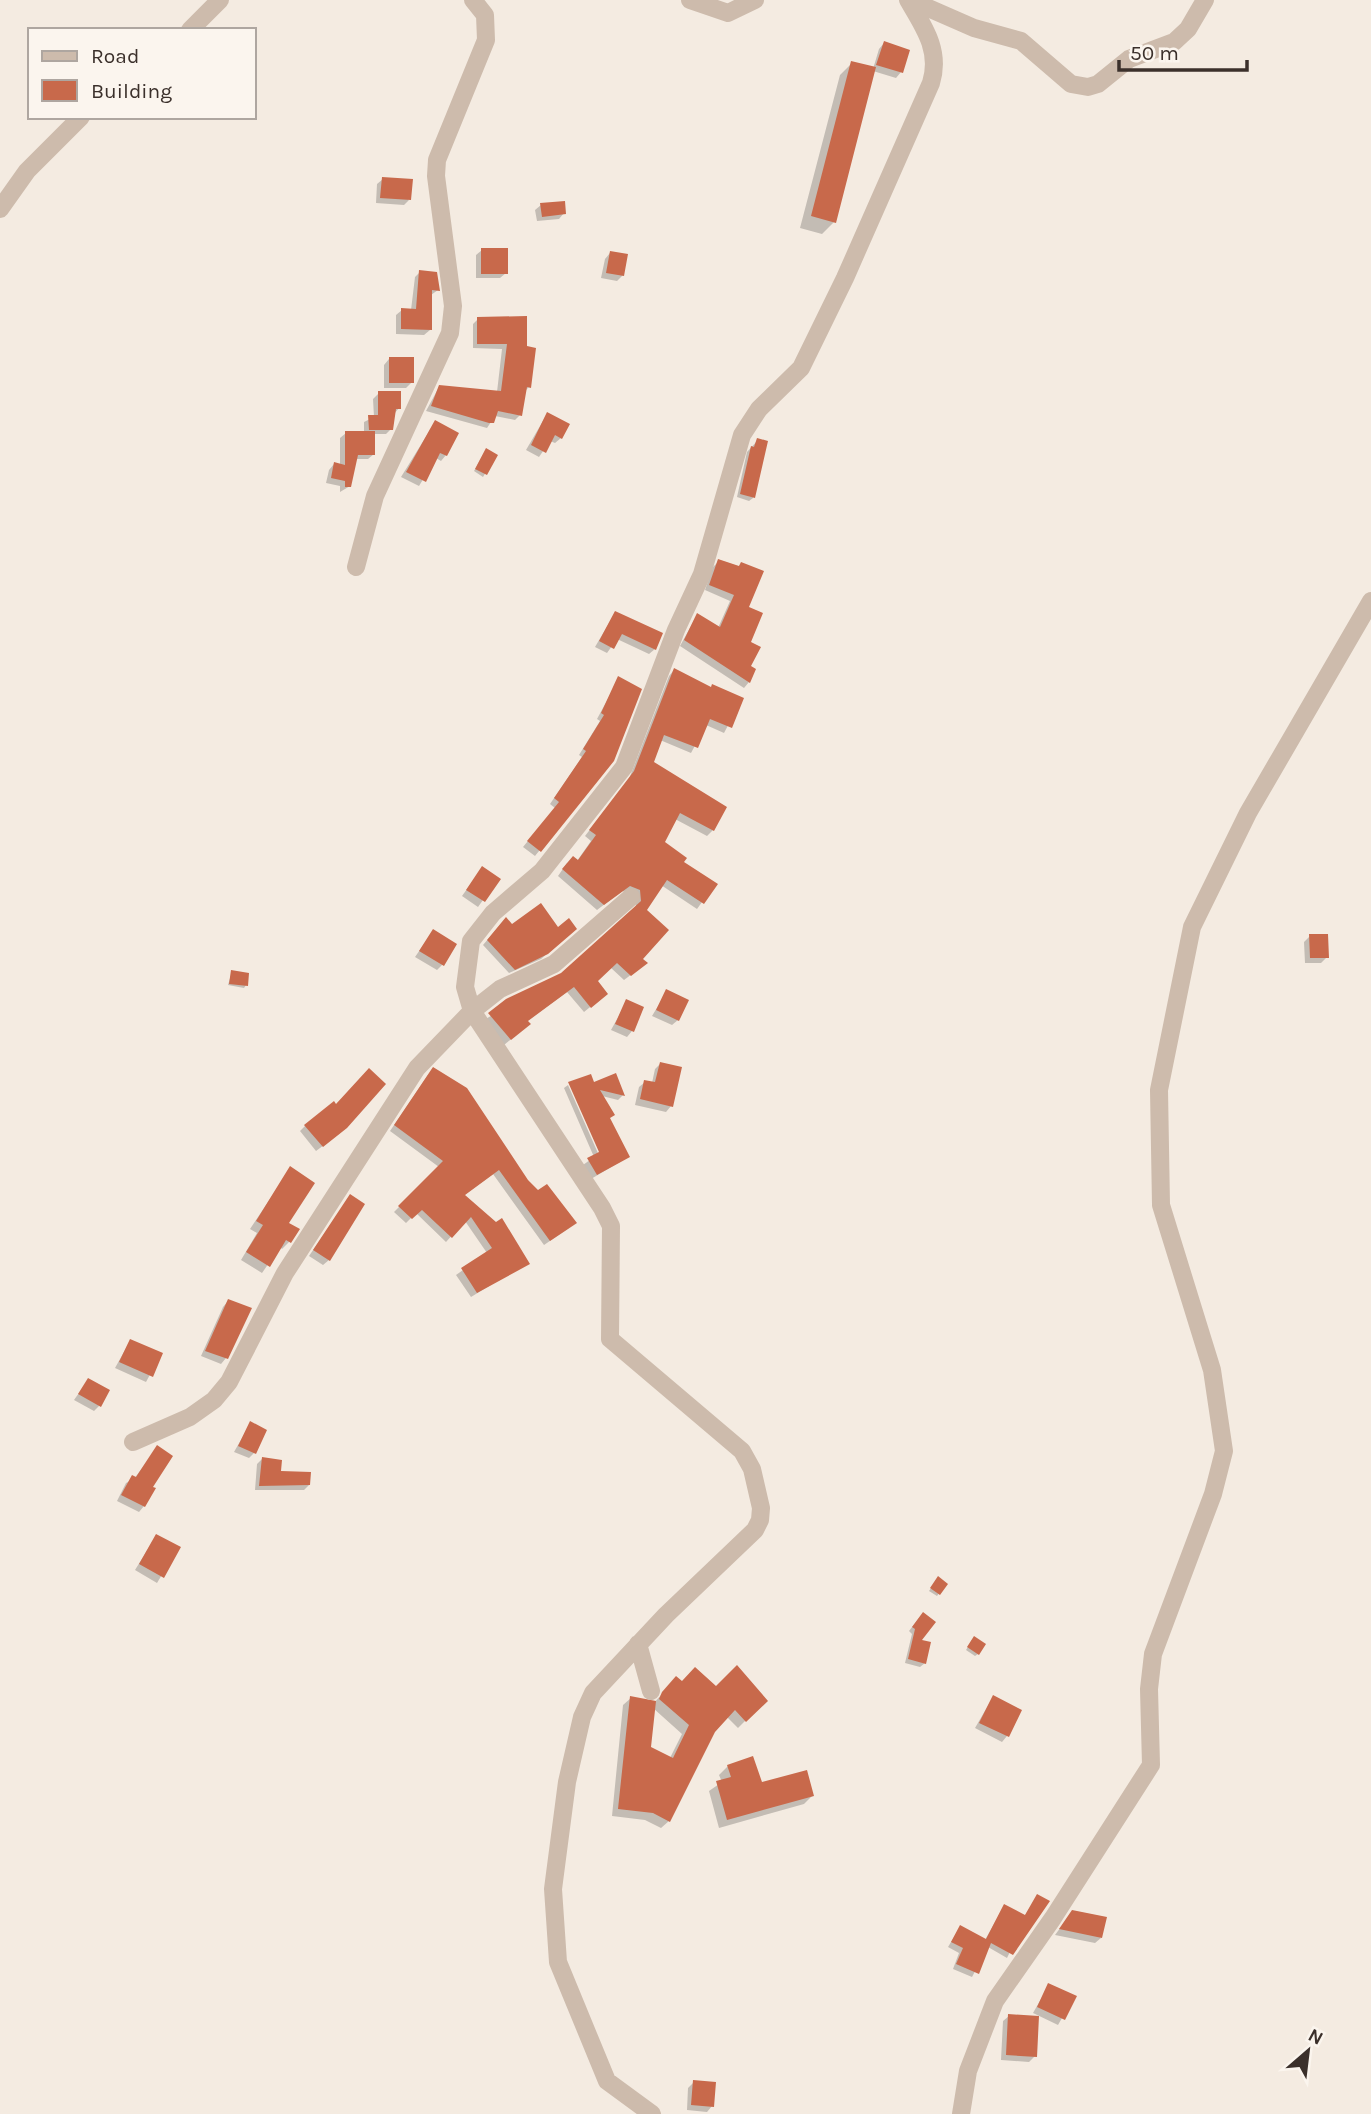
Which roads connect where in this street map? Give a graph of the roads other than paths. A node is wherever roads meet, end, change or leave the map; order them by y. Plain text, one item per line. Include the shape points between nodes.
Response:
1 (220, 0) edge
2 (473, 0) edge
3 (690, 0) edge
4 (755, 0) edge
5 (909, 0) edge
6 (1205, 0) edge
7 (192, 28) edge
8 (79, 119) edge
9 (0, 209) edge
10 (356, 568) dead end
11 (1371, 601) edge
12 (631, 897) dead end
13 (472, 1011) junction
14 (133, 1442) dead end
15 (638, 1644) junction
16 (652, 1691) dead end
17 (652, 2114) edge
18 (961, 2114) edge

1 - 7 street
2 - 10 street via 485,15 486,40 437,160 453,306 450,332 375,496
3 - 4 street via 729,13
5 - 6 street via 974,28 1021,41 1072,84 1088,87 1129,59 1174,42 1188,29
5 - 13 street via 930,38 937,65 931,83 801,368 759,409 742,435 702,574 624,767 542,871 493,913 471,941 464,987
8 - 9 street via 27,171
11 - 18 street via 1248,813 1192,927 1159,1090 1161,1205 1212,1370 1224,1451 1213,1494 1153,1654 1149,1689 1152,1765 995,2001 968,2071
12 - 13 street via 554,964 500,989
13 - 14 street via 417,1069 285,1273 229,1382 190,1417
13 - 15 street via 611,1226 610,1339 742,1451 752,1469 761,1508 755,1530
15 - 16 street
15 - 17 street via 593,1693 582,1717 567,1782 553,1889 558,1962 607,2081

